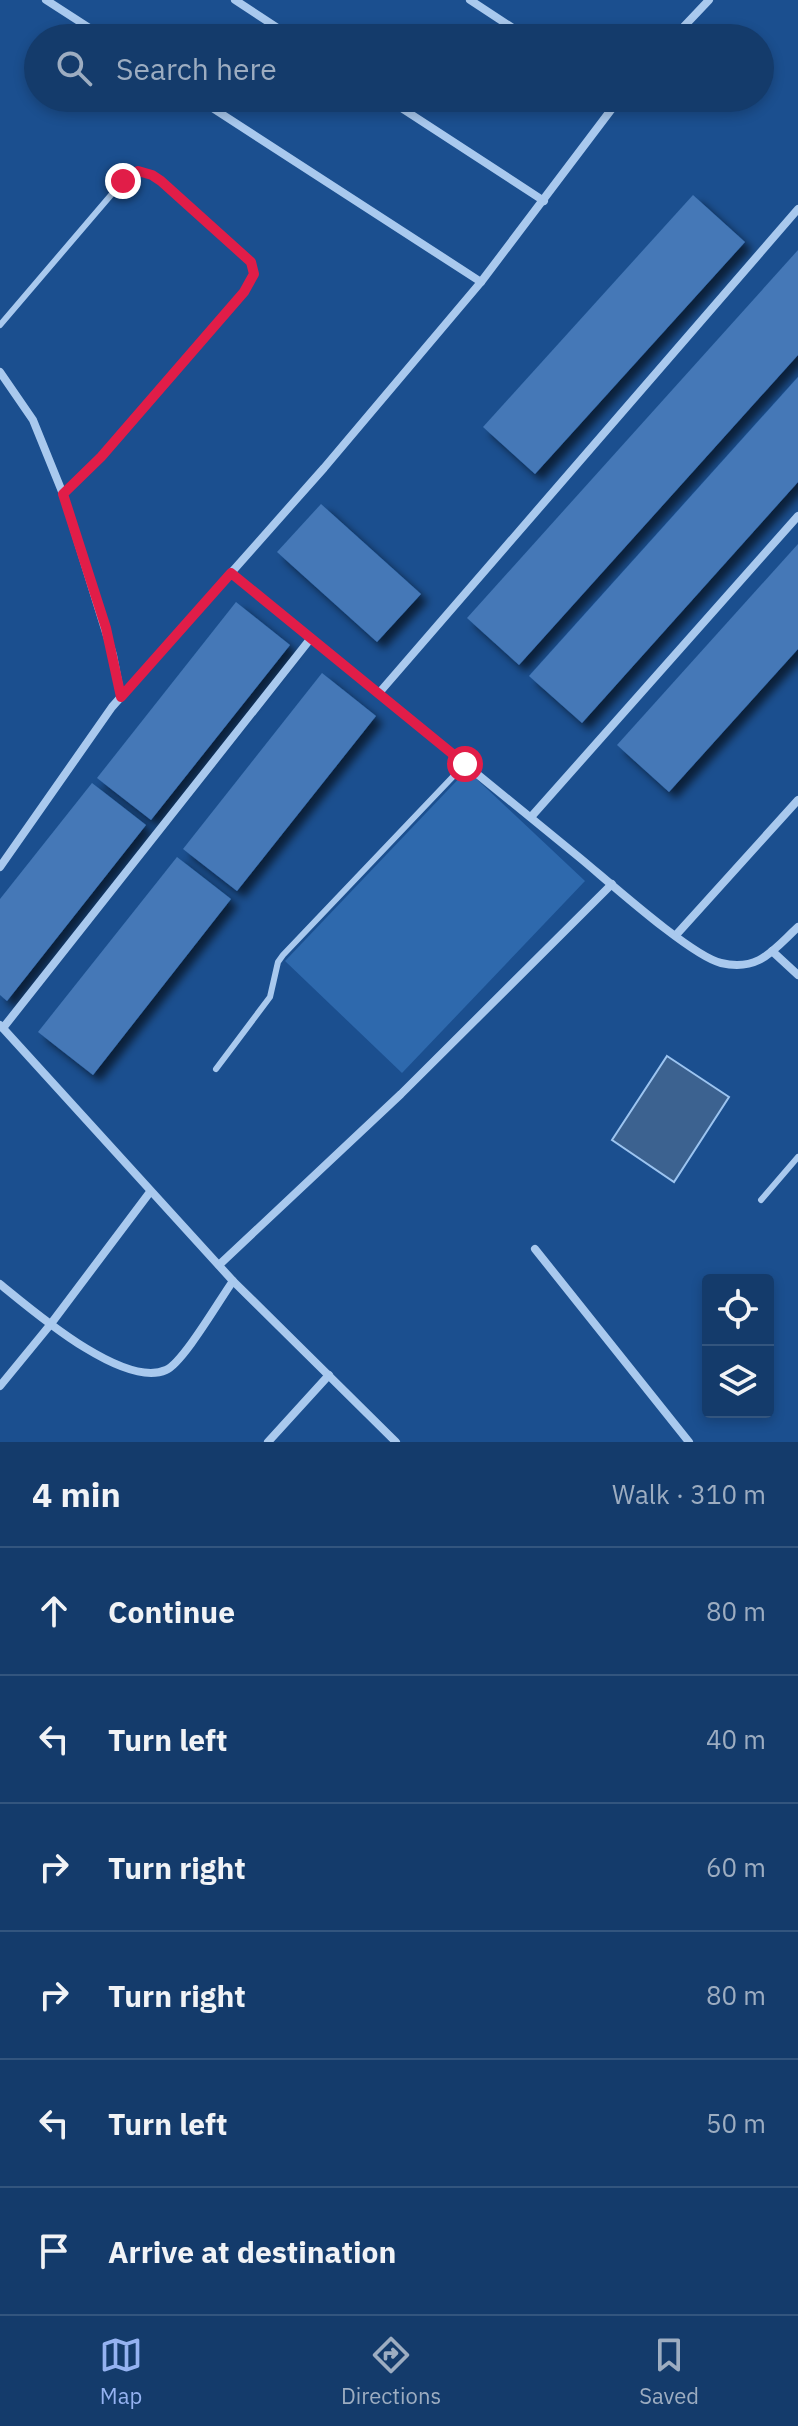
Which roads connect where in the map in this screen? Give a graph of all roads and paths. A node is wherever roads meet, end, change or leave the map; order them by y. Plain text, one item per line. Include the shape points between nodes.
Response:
1 (46, 0) edge
2 (235, 0) edge
3 (470, 0) edge
4 (709, 0) edge
5 (83, 24) edge
6 (272, 24) edge
7 (507, 24) edge
8 (686, 24) edge
9 (219, 112) edge
10 (407, 112) edge
11 (610, 112) edge
12 (544, 201) junction
13 (798, 209) edge
14 (481, 282) junction
15 (0, 325) edge
16 (0, 372) edge
17 (63, 494) junction
18 (798, 516) edge
19 (231, 573) junction
20 (311, 638) junction
21 (379, 693) junction
22 (121, 697) junction
23 (465, 764) junction
24 (798, 800) edge
25 (531, 817) junction
26 (0, 867) edge
27 (612, 884) junction
28 (798, 927) edge
29 (676, 935) junction
30 (772, 951) junction
31 (798, 975) edge
32 (2, 1026) edge
33 (216, 1069) dead end
34 (798, 1157) edge
35 (150, 1192) junction
36 (761, 1200) dead end
37 (535, 1249) dead end
38 (219, 1265) junction
39 (233, 1281) junction
40 (0, 1284) edge
41 (50, 1325) junction
42 (329, 1375) junction
43 (0, 1386) edge
44 (268, 1442) edge
45 (396, 1442) edge
46 (689, 1442) edge

1 - 5 street
2 - 6 street
3 - 7 street
4 - 8 street
9 - 14 street
10 - 12 street
11 - 12 street
12 - 14 street
13 - 21 street
14 - 19 street
15 - 17 lane via 123,181 138,171 161,181 254,268 244,292
16 - 17 street via 33,420
17 - 22 street via 106,628
18 - 25 street
19 - 20 street
19 - 22 street
20 - 21 street
20 - 32 street
21 - 23 street
22 - 26 street
23 - 25 street
23 - 33 lane via 283,955 270,997
24 - 29 street
25 - 27 street
27 - 29 street
27 - 38 street
28 - 30 street
29 - 30 street via 718,963 744,967
30 - 31 street
32 - 35 street
34 - 36 lane
35 - 38 street
35 - 41 street
37 - 46 street
38 - 39 street
39 - 41 street via 167,1370 144,1373 107,1361
39 - 42 street
40 - 41 street
41 - 43 street
42 - 44 street
42 - 45 street

